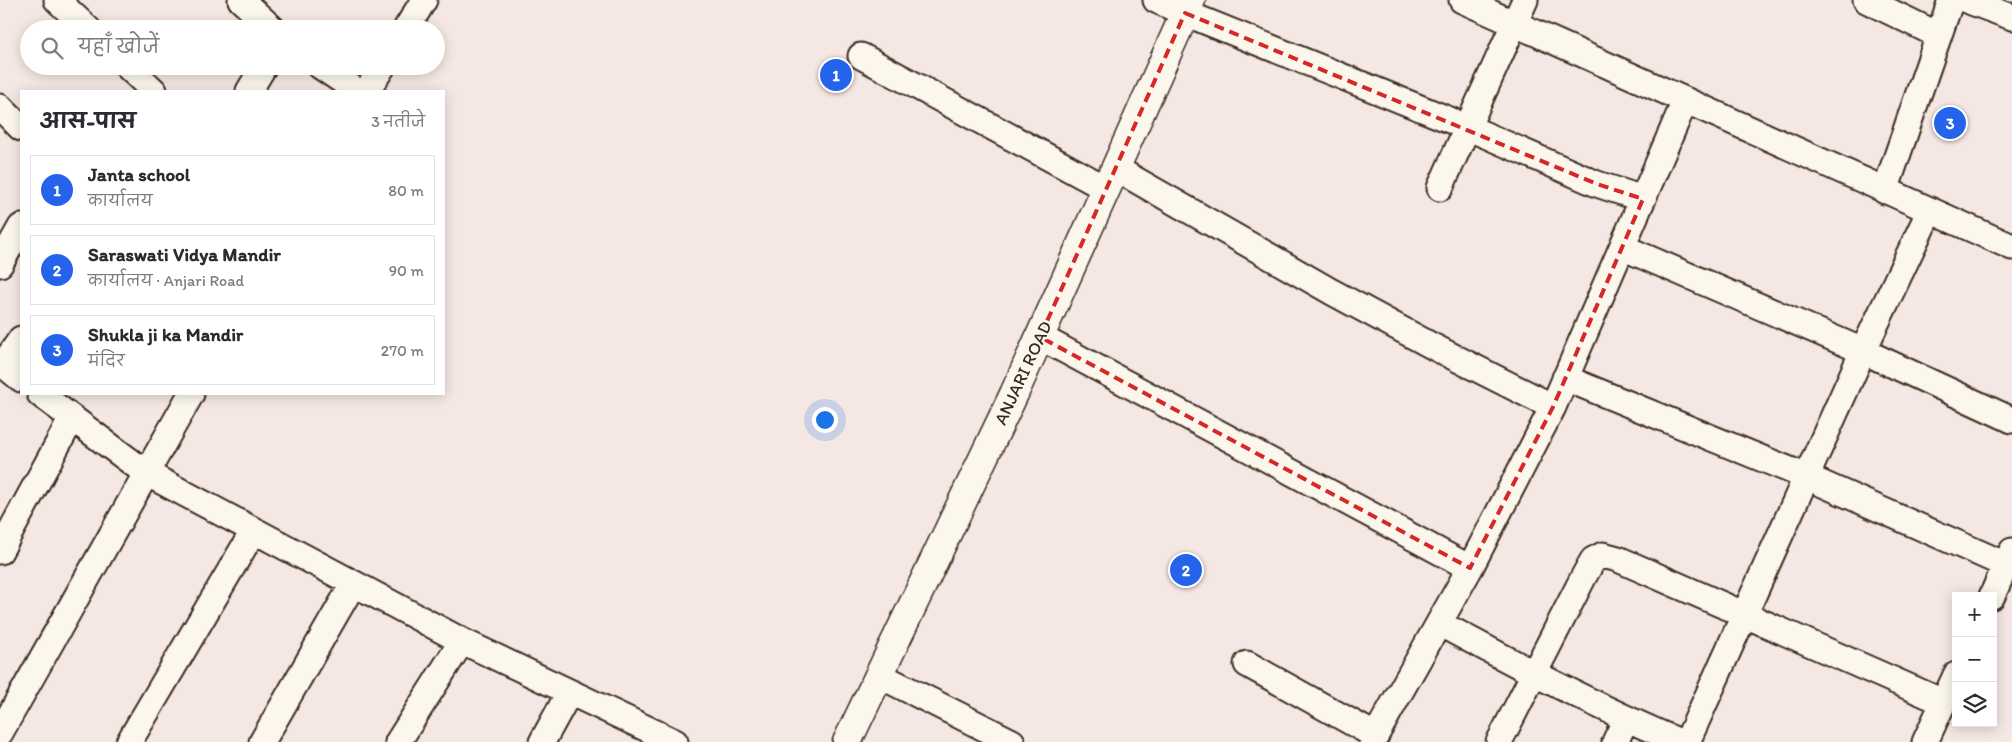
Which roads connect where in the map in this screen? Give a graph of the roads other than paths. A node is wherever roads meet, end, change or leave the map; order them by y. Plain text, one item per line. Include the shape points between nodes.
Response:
1 (57, 0) edge
2 (241, 0) edge
3 (424, 0) edge
4 (1156, 0) edge
5 (1462, 0) edge
6 (1525, 0) edge
7 (1866, 0) edge
8 (1951, 0) edge
9 (1966, 0) edge
10 (1188, 7) edge
11 (2012, 16) edge
12 (78, 20) edge
13 (263, 20) edge
14 (412, 20) edge
15 (1514, 23) junction
16 (1938, 35) junction
17 (861, 56) dead end
18 (137, 75) edge
19 (259, 75) edge
20 (333, 75) edge
21 (377, 75) edge
22 (153, 90) edge
23 (250, 90) edge
24 (355, 90) edge
25 (368, 90) edge
26 (1686, 100) junction
27 (0, 108) edge
28 (20, 127) edge
29 (1467, 127) junction
30 (1110, 178) junction
31 (1440, 188) dead end
32 (1885, 190) junction
33 (1643, 199) junction
34 (1930, 210) junction
35 (20, 229) edge
36 (1622, 247) junction
37 (2012, 247) edge
38 (0, 264) edge
39 (1040, 336) junction
40 (20, 341) edge
41 (1863, 351) junction
42 (8, 368) edge
43 (1566, 378) junction
44 (191, 395) edge
45 (58, 403) edge
46 (1553, 407) junction
47 (2012, 420) edge
48 (146, 473) junction
49 (1807, 477) junction
50 (254, 530) junction
51 (0, 551) edge
52 (2009, 558) edge
53 (1470, 568) junction
54 (353, 584) junction
55 (1994, 592) edge
56 (1744, 616) junction
57 (1439, 623) junction
58 (462, 641) junction
59 (1247, 664) dead end
60 (1534, 674) junction
61 (879, 675) junction
62 (1953, 682) edge
63 (570, 693) junction
64 (1944, 702) junction
65 (1626, 720) junction
66 (0, 733) edge
67 (1374, 739) edge
68 (129, 742) edge
69 (262, 742) edge
70 (398, 742) edge
71 (542, 742) edge
72 (673, 742) edge
73 (847, 742) edge
74 (1012, 742) edge
75 (1499, 742) edge
76 (1615, 742) edge
77 (1680, 742) edge
78 (1687, 742) edge
79 (1925, 742) edge

1 - 12 street
2 - 13 street
3 - 14 street
4 - 10 street
5 - 15 street
6 - 15 street
7 - 16 street
8 - 16 street
9 - 11 street
10 - 29 street
10 - 30 street, ANJARI ROAD
15 - 26 street
15 - 29 street
16 - 32 street
17 - 30 street
18 - 22 street
19 - 23 street
20 - 24 street
21 - 25 street
26 - 32 street
26 - 33 street
27 - 28 street
29 - 31 street
29 - 33 street via 1597,184
30 - 39 street, ANJARI ROAD
30 - 46 street
32 - 34 street
33 - 36 street
34 - 37 street
34 - 41 street
35 - 38 street
36 - 41 street
36 - 43 street
39 - 53 street
39 - 61 street, ANJARI ROAD
40 - 42 street
41 - 47 street
41 - 49 street
43 - 46 street
43 - 49 street
44 - 48 street
45 - 48 street
45 - 51 street
46 - 53 street
48 - 50 street
48 - 66 street
49 - 52 street
49 - 56 street
50 - 54 street
50 - 68 street
52 - 55 street
53 - 57 street
54 - 58 street
54 - 69 street
56 - 60 street via 1603,555 1593,560
56 - 64 street
56 - 78 street
57 - 60 street
57 - 67 street
58 - 63 street
58 - 70 street
59 - 67 street
60 - 65 street
60 - 75 street
61 - 73 street, ANJARI ROAD
61 - 74 street
62 - 64 street
63 - 71 street
63 - 72 street
64 - 79 street
65 - 76 street
65 - 77 street

